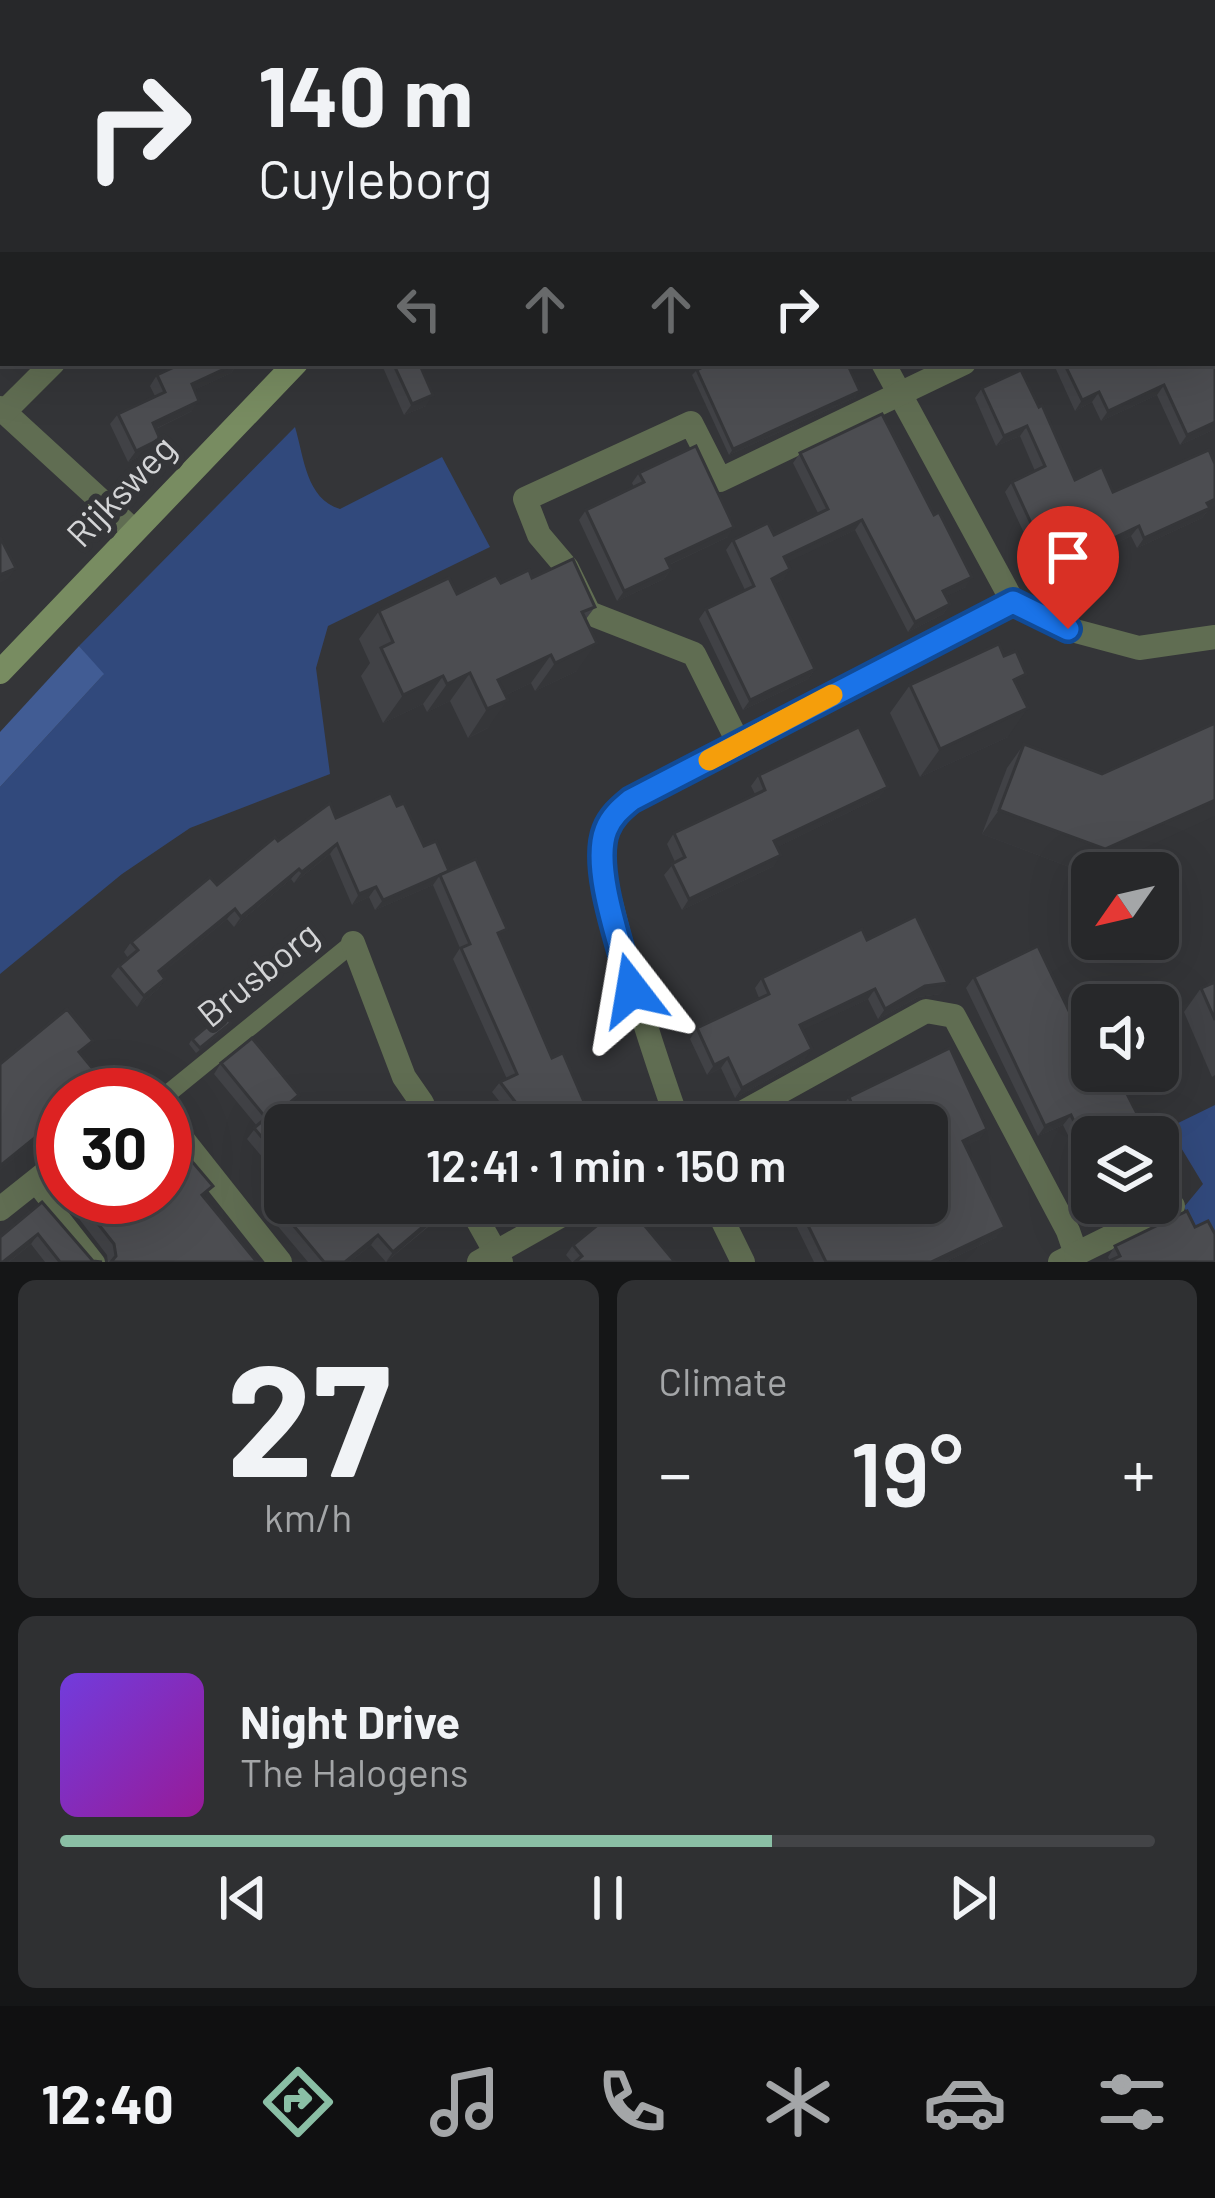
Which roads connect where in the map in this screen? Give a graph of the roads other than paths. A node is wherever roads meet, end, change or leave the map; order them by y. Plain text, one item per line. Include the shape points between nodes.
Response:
1 (50, 366) edge
2 (293, 366) edge
3 (885, 366) edge
4 (958, 366) edge
5 (898, 394) junction
6 (2, 410) edge
7 (133, 530) junction
8 (1013, 602) junction
9 (1215, 637) edge
10 (0, 672) edge
11 (739, 744) junction
12 (352, 943) joint
13 (192, 1074) edge
14 (422, 1104) edge
15 (672, 1104) edge
16 (758, 1104) edge
17 (192, 1151) edge
18 (34, 1183) joint
19 (0, 1209) edge
20 (477, 1224) edge
21 (550, 1224) edge
22 (724, 1224) edge
23 (1137, 1224) edge
24 (1068, 1258) edge
25 (492, 1260) edge
26 (96, 1262) edge
27 (280, 1262) edge
28 (743, 1262) edge

1 - 6 street
2 - 7 main road, Rijksweg
3 - 5 street
4 - 5 street
5 - 8 street
5 - 11 street via 719,480 692,423 525,499 589,613 694,654
6 - 7 street
7 - 10 main road, Rijksweg
8 - 9 street via 1068,629 1139,648
8 - 11 street
11 - 15 street via 631,800 602,845 632,990
12 - 13 street, Brusborg
12 - 14 street, Brusborg
16 - 24 street via 926,1011 954,1016 1068,1231
17 - 27 street
18 - 19 street
18 - 26 street
20 - 25 street
21 - 25 street
22 - 28 street
23 - 24 street

